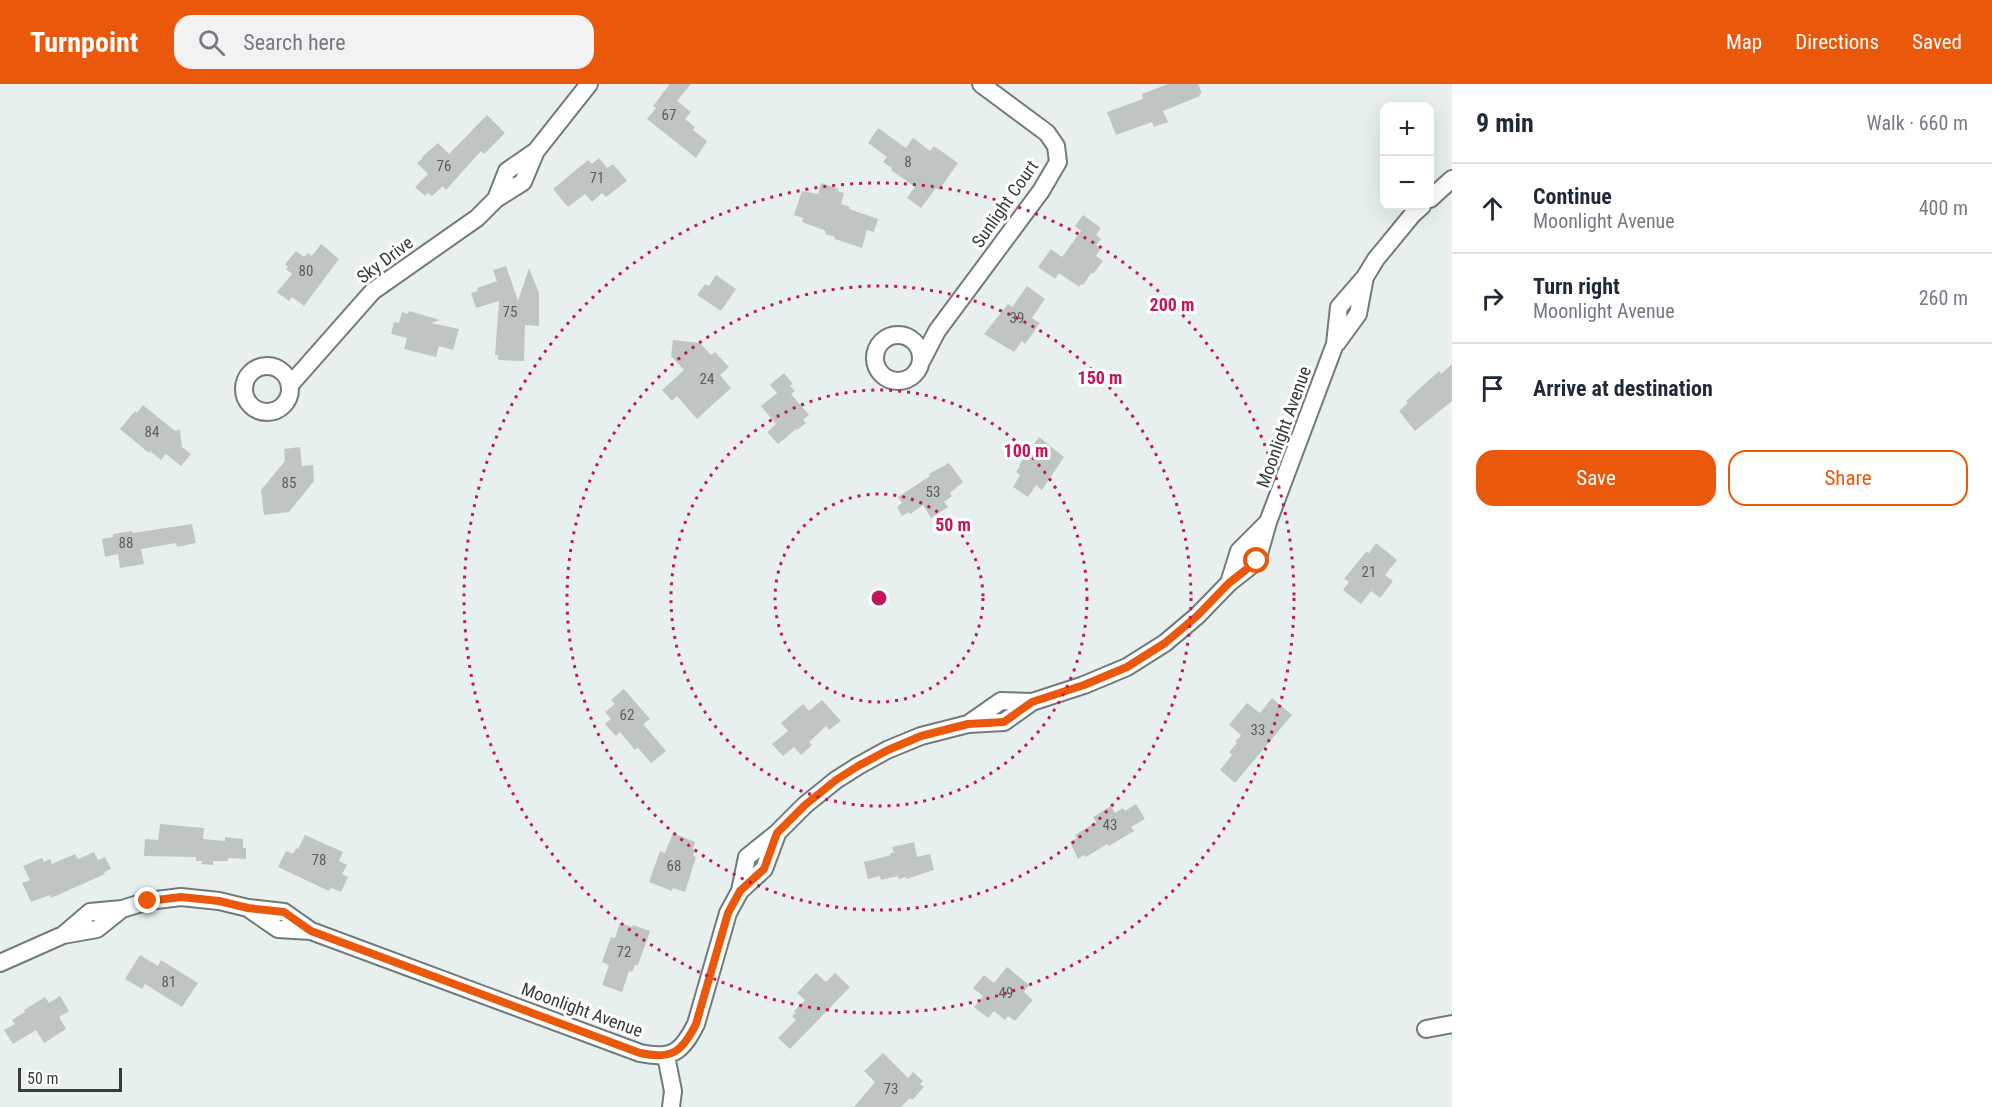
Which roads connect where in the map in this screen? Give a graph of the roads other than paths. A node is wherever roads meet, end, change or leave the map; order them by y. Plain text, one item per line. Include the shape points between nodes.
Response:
1 (589, 84) edge
2 (981, 84) edge
3 (1452, 179) edge
4 (1434, 195) edge
5 (1418, 210) edge
6 (924, 343) dead end
7 (308, 365) junction
8 (277, 368) junction
9 (290, 386) junction
10 (0, 963) edge
11 (1452, 1024) edge
12 (1426, 1029) dead end
13 (666, 1056) junction
14 (671, 1107) edge

1 - 7 street, Sky Drive via 536,151 507,171 496,199 477,218 373,291
2 - 6 street, Sunlight Court via 1047,133 1056,146 1058,162 1041,191
3 - 4 street
5 - 13 street, Moonlight Avenue via 1340,306 1335,344 1268,522 1239,551 1229,583 1165,643 1127,667 1032,702 1001,701 968,724 921,736 858,766 805,805 747,857 740,891 728,913 696,1024 688,1040
7 - 8 street
7 - 9 street, Sky Drive
8 - 9 street
8 - 9 street via 263,366 250,373 244,386 247,400 259,410 275,410 287,400
10 - 13 street, Moonlight Avenue via 63,935 90,912 181,897 219,901 256,911 284,912 311,931 640,1053
11 - 12 street
13 - 14 street via 673,1091

